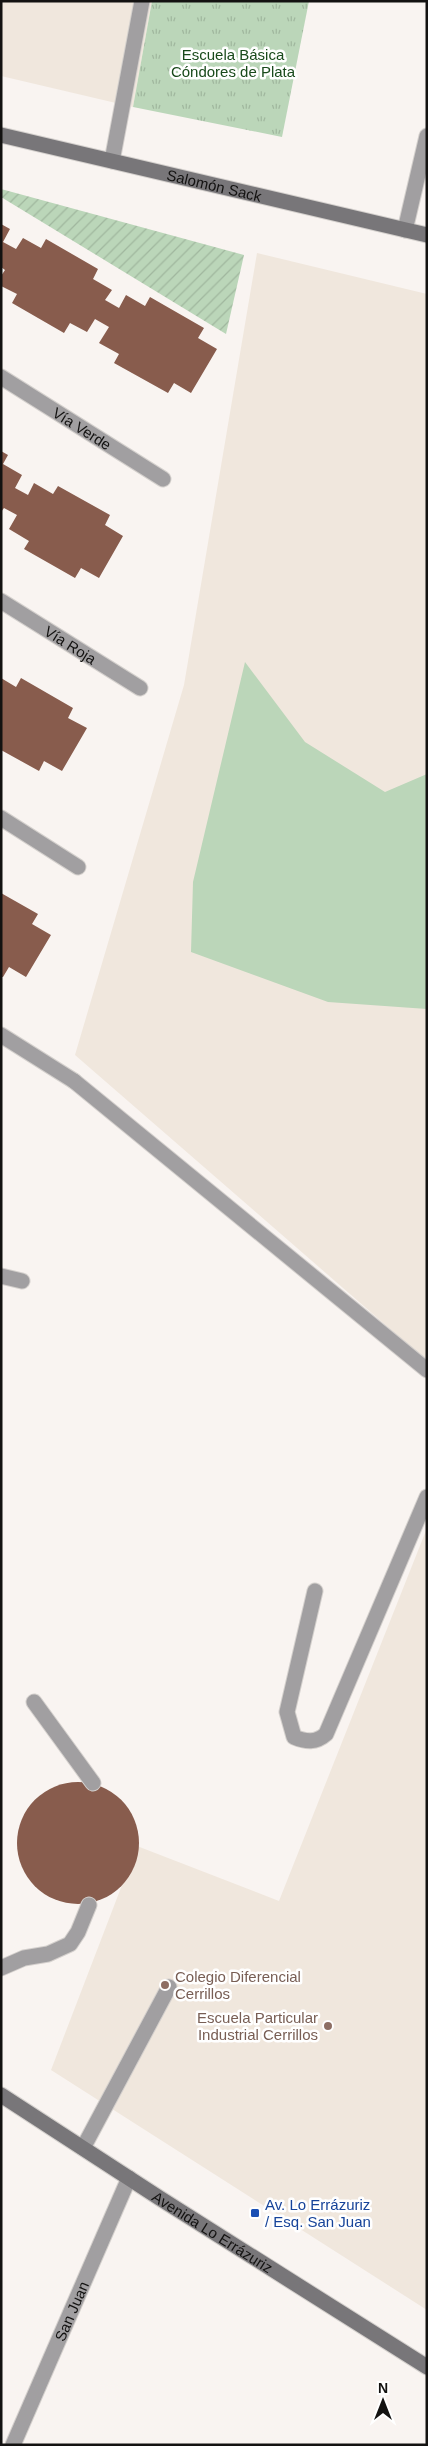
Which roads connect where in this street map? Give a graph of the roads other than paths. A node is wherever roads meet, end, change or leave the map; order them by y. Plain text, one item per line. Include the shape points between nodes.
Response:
1 (142, 1) edge
2 (1, 135) edge
3 (427, 136) edge
4 (112, 161) junction
5 (406, 230) junction
6 (427, 236) edge
7 (1, 377) edge
8 (163, 479) dead end
9 (1, 601) edge
10 (140, 688) dead end
11 (1, 818) edge
12 (78, 867) dead end
13 (1, 1035) edge
14 (1, 1276) edge
15 (22, 1282) dead end
16 (427, 1370) edge
17 (427, 1497) edge
18 (314, 1591) dead end
19 (34, 1702) dead end
20 (93, 1783) dead end
21 (88, 1905) dead end
22 (1, 1968) edge
23 (169, 1988) dead end
24 (1, 2095) edge
25 (83, 2148) junction
26 (129, 2178) junction
27 (427, 2367) edge
28 (13, 2445) edge

1 - 4 street
2 - 4 main road, Salomón Sack
3 - 5 street
4 - 5 main road, Salomón Sack
5 - 6 main road, Salomón Sack
7 - 8 street, Vía Verde
9 - 10 street, Vía Roja
11 - 12 street
13 - 16 street via 74,1081
14 - 15 street
17 - 18 street via 326,1734 314,1741 303,1741 294,1737 287,1712
19 - 20 street
21 - 22 street via 70,1944
23 - 25 street
24 - 25 main road, Avenida Lo Errázuriz
25 - 26 main road, Avenida Lo Errázuriz
26 - 27 main road, Avenida Lo Errázuriz
26 - 28 street, San Juan

